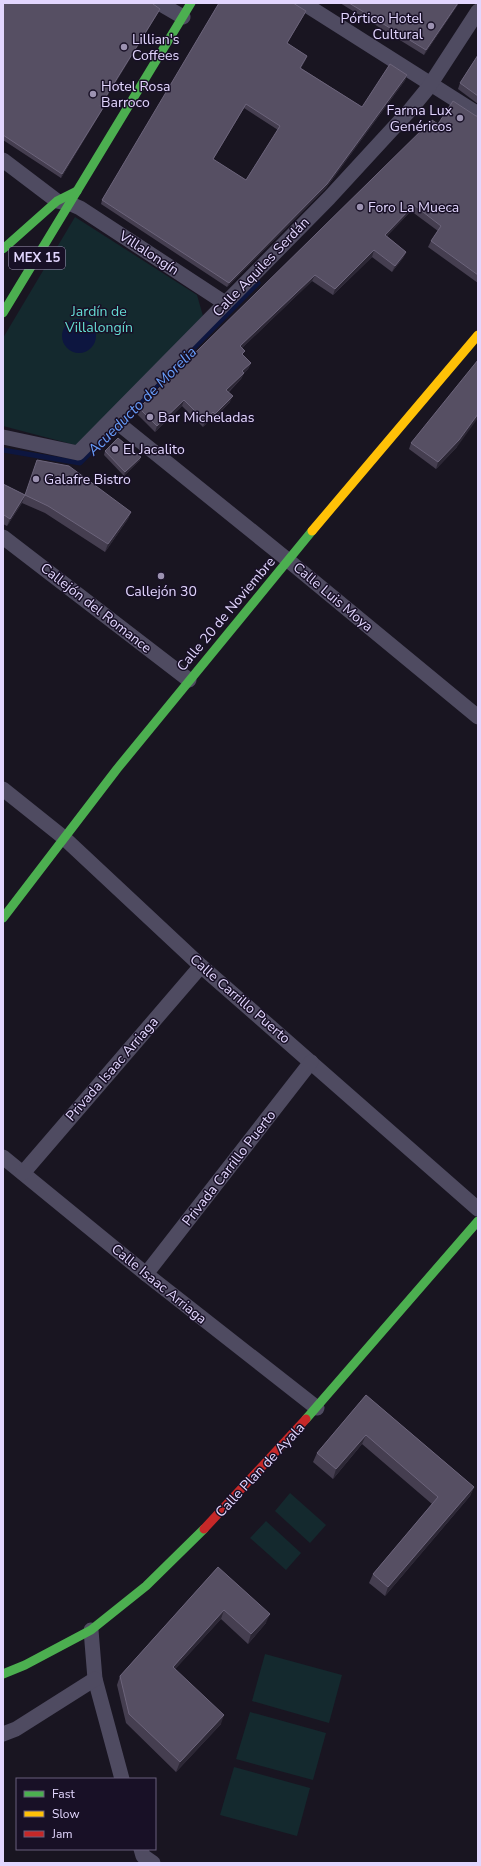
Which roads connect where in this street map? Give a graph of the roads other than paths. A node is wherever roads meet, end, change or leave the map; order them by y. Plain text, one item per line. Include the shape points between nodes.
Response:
1 (159, 3) edge
2 (191, 3) edge
3 (303, 3) edge
4 (478, 11) edge
5 (183, 16) junction
6 (431, 83) junction
7 (478, 114) edge
8 (3, 160) edge
9 (68, 199) junction
10 (3, 249) edge
11 (225, 303) junction
12 (3, 313) edge
13 (478, 334) edge
14 (113, 419) junction
15 (3, 437) edge
16 (3, 537) edge
17 (289, 561) junction
18 (189, 680) junction
19 (478, 717) edge
20 (3, 789) edge
21 (63, 837) junction
22 (3, 918) edge
23 (201, 966) junction
24 (311, 1062) junction
25 (3, 1157) edge
26 (23, 1173) junction
27 (478, 1209) edge
28 (478, 1221) edge
29 (146, 1274) junction
30 (317, 1408) junction
31 (91, 1630) junction
32 (3, 1674) edge
33 (95, 1678) junction
34 (3, 1734) edge
35 (122, 1778) edge

1 - 5 street
2 - 5 street, MEX 15
3 - 6 street
4 - 6 street, Calle Aquiles Serdán
5 - 9 street, MEX 15
6 - 7 street
6 - 11 street, Calle Aquiles Serdán via 410,110 329,198
8 - 9 street, Villalongín
9 - 10 street, MEX 15
9 - 11 street, Villalongín
9 - 12 street, MEX 15
11 - 14 street, Calle Aquiles Serdán
13 - 17 street, Calle 20 de Noviembre
14 - 15 street, Calle Aquiles Serdán via 78,453
14 - 17 street, Calle Luis Moya
16 - 18 street, Callejón del Romance
17 - 18 street, Calle 20 de Noviembre
17 - 19 street, Calle Luis Moya
18 - 21 street, Calle 20 de Noviembre
20 - 21 street, Calle Carrillo Puerto
21 - 22 street, Calle 20 de Noviembre
21 - 23 street, Calle Carrillo Puerto
23 - 24 street, Calle Carrillo Puerto
23 - 26 street, Privada Isaac Arriaga
24 - 27 street, Calle Carrillo Puerto
24 - 29 street, Privada Carrillo Puerto
25 - 26 street, Calle Isaac Arriaga
26 - 29 street, Calle Isaac Arriaga
28 - 30 street, Calle Plan de Ayala
29 - 30 street, Calle Isaac Arriaga
30 - 31 street, Calle Plan de Ayala via 224,1509 146,1586
31 - 32 street, Calle Plan de Ayala via 26,1665
31 - 33 street
33 - 34 street via 16,1729
33 - 35 street

